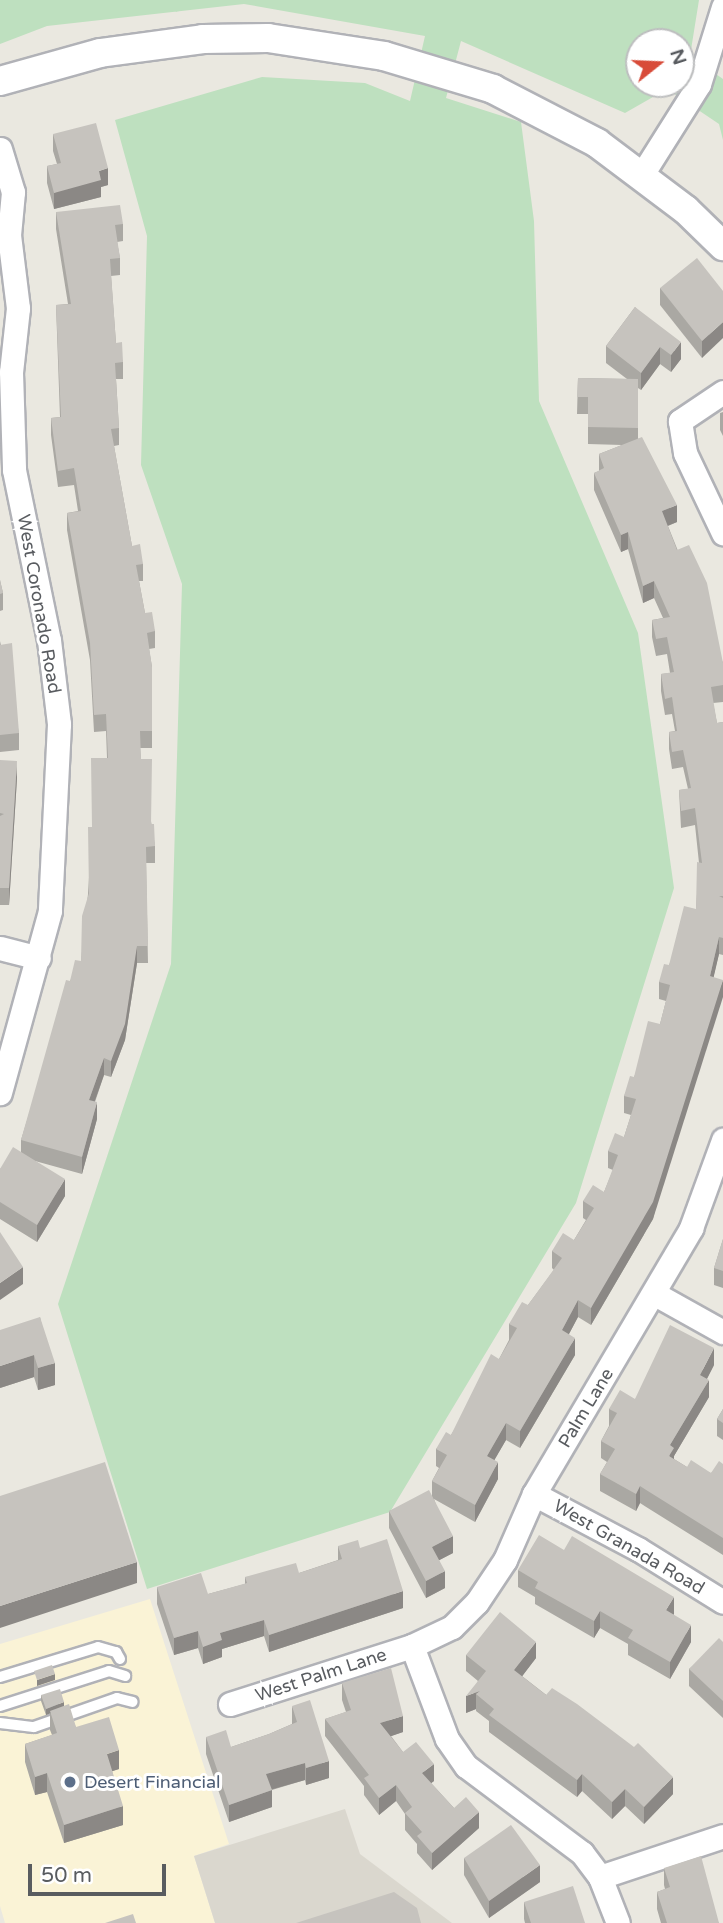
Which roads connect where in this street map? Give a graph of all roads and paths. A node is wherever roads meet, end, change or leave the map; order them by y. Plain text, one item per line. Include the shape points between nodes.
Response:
1 (723, 7) edge
2 (0, 81) edge
3 (0, 149) edge
4 (642, 176) junction
5 (5, 229) edge
6 (723, 246) edge
7 (9, 308) edge
8 (723, 392) edge
9 (723, 533) edge
10 (0, 948) edge
11 (39, 958) junction
12 (0, 1093) edge
13 (723, 1140) edge
14 (655, 1294) junction
15 (723, 1332) edge
16 (534, 1494) junction
17 (723, 1602) edge
18 (412, 1646) junction
19 (120, 1659) dead end
20 (125, 1676) dead end
21 (0, 1677) edge
22 (133, 1702) dead end
23 (230, 1704) dead end
24 (0, 1706) edge
25 (0, 1723) edge
26 (723, 1836) edge
27 (600, 1877) junction
28 (618, 1923) edge

1 - 4 street via 699,84
2 - 4 street via 100,53 203,39 321,44 454,75 537,109 597,143
3 - 5 street, West Coronado Road via 13,192
4 - 6 street
5 - 7 street, West Coronado Road
7 - 11 street, West Coronado Road via 14,470 49,640 59,724 50,911
8 - 9 street via 680,421 685,453
10 - 11 street
11 - 12 street, West Coronado Road
13 - 14 street, Palm Lane via 691,1228
14 - 15 street
14 - 16 street, Palm Lane
16 - 17 street, West Granada Road via 638,1549
16 - 18 street, Palm Lane via 505,1560 477,1602 452,1627
18 - 23 street, West Palm Lane
18 - 27 street via 447,1739 466,1766 559,1834
19 - 21 lane via 116,1652 98,1647
20 - 24 lane via 109,1671
22 - 25 lane via 117,1698 34,1727
26 - 27 street
27 - 28 street

